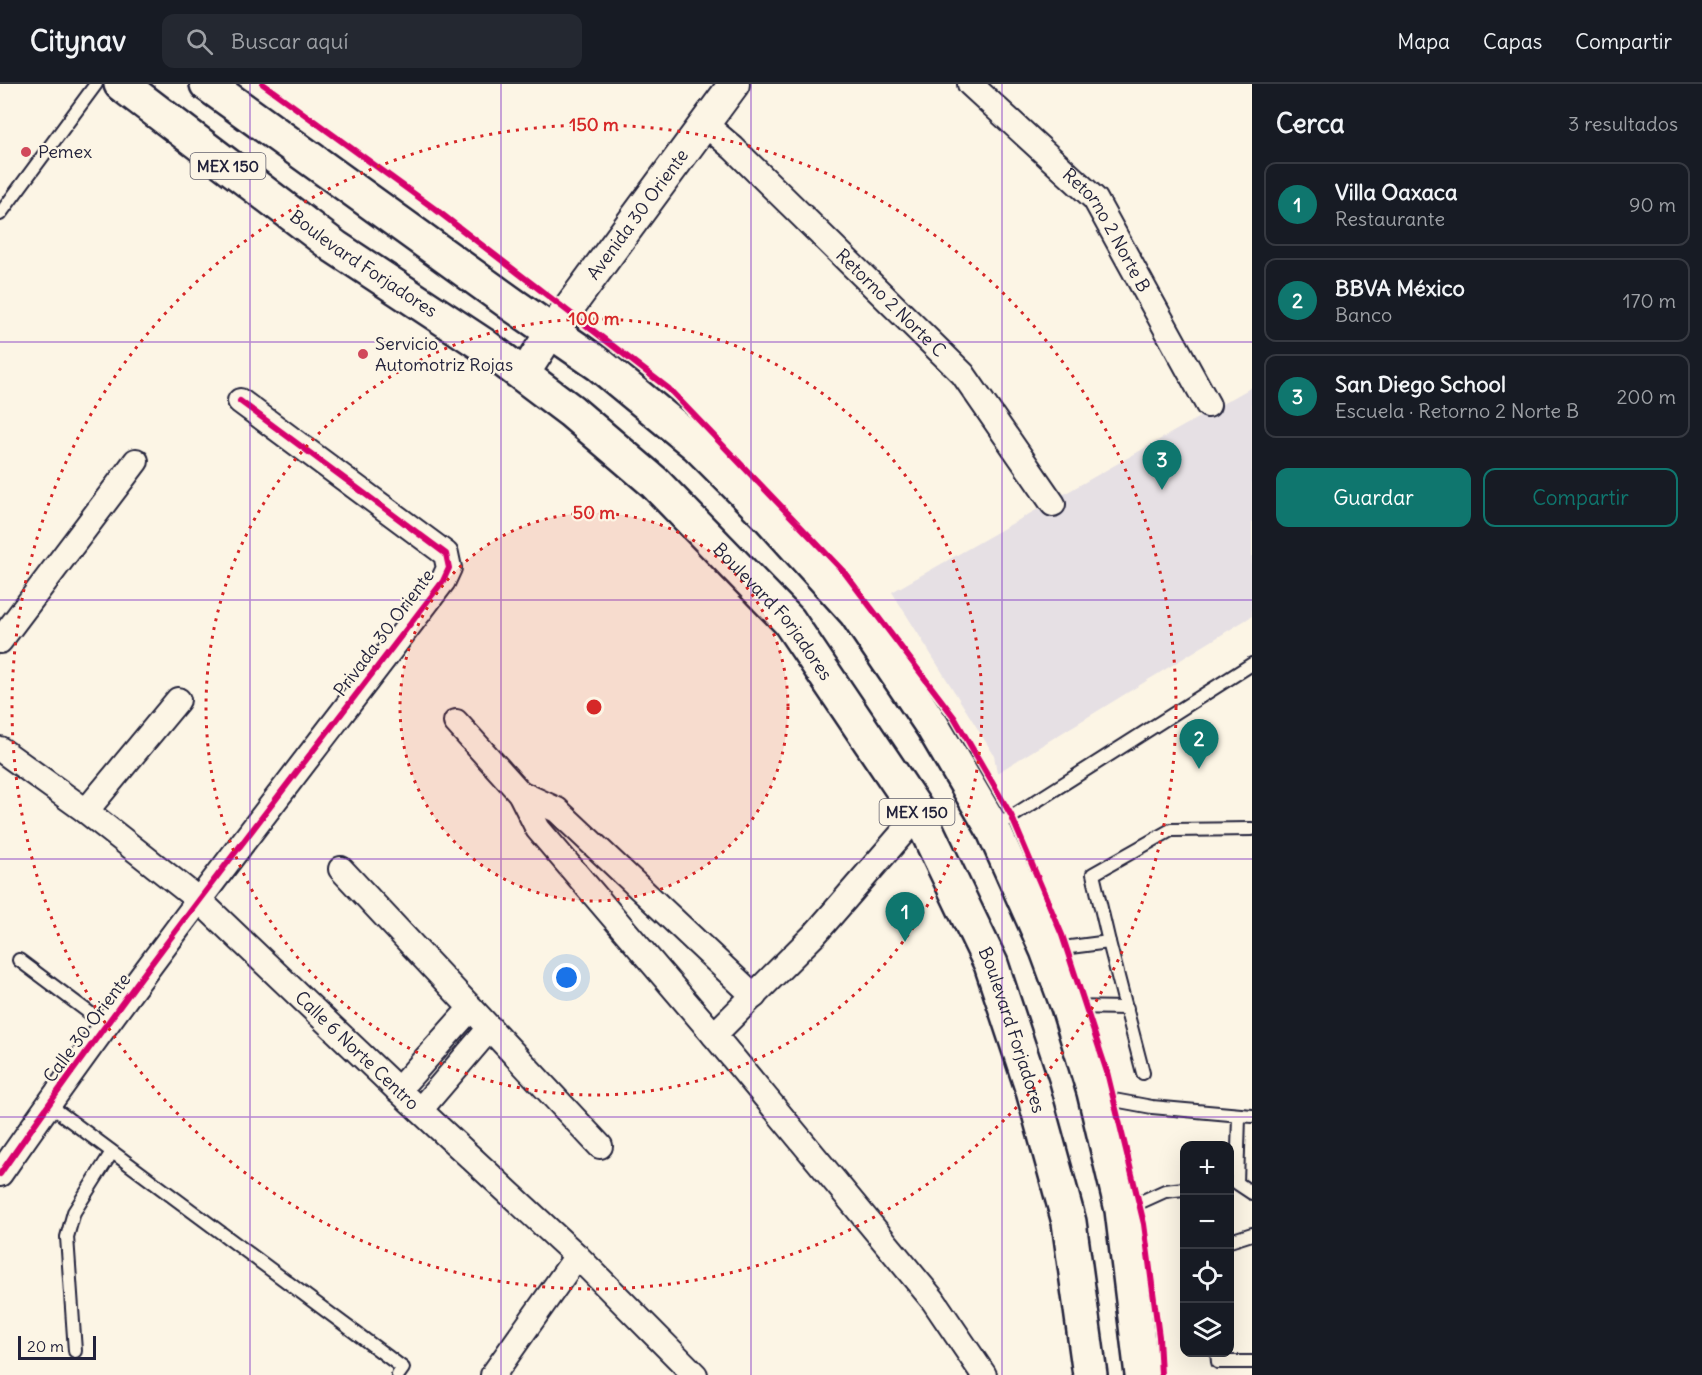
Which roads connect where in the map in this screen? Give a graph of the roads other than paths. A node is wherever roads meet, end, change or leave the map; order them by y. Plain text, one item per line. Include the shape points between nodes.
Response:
1 (96, 84) edge
2 (121, 84) edge
3 (734, 84) edge
4 (970, 84) edge
5 (222, 88) edge
6 (705, 124) junction
7 (0, 214) edge
8 (551, 332) junction
9 (524, 374) junction
10 (240, 401) dead end
11 (1208, 405) dead end
12 (136, 461) dead end
13 (1053, 504) dead end
14 (0, 641) edge
15 (1252, 664) edge
16 (178, 700) dead end
17 (456, 722) dead end
18 (0, 749) edge
19 (520, 793) junction
20 (86, 812) junction
21 (919, 814) junction
22 (993, 829) junction
23 (1252, 829) edge
24 (341, 868) dead end
25 (623, 873) junction
26 (595, 898) junction
27 (200, 901) junction
28 (1108, 942) junction
29 (1047, 950) junction
30 (19, 960) dead end
31 (754, 996) junction
32 (1068, 1007) junction
33 (471, 1008) junction
34 (1127, 1008) junction
35 (107, 1026) junction
36 (490, 1028) junction
37 (714, 1035) junction
38 (1143, 1073) dead end
39 (398, 1090) junction
40 (1094, 1092) junction
41 (48, 1104) junction
42 (420, 1110) junction
43 (1239, 1116) junction
44 (1252, 1116) edge
45 (600, 1146) dead end
46 (112, 1152) junction
47 (1234, 1172) edge
48 (0, 1174) edge
49 (1234, 1184) edge
50 (1180, 1190) edge
51 (1252, 1193) edge
52 (1122, 1210) junction
53 (1252, 1234) edge
54 (1234, 1240) edge
55 (577, 1256) junction
56 (75, 1351) dead end
57 (1217, 1357) edge
58 (1252, 1362) edge
59 (398, 1375) edge
60 (493, 1375) edge
61 (695, 1375) edge
62 (984, 1375) edge
63 (1090, 1375) edge
64 (1142, 1375) edge

1 - 7 lane
2 - 9 main road, Boulevard Forjadores / MEX 150 via 335,247
3 - 6 street, Avenida 30 Oriente
4 - 11 street, Retorno 2 Norte B via 1095,199
5 - 8 main road, MEX 150
6 - 8 street, Avenida 30 Oriente
6 - 13 street, Retorno 2 Norte C via 963,374
8 - 9 street, Avenida 30 Oriente
8 - 22 main road, MEX 150 via 600,365 697,445 848,604 933,727
9 - 21 main road, Boulevard Forjadores / MEX 150 via 654,482 789,621
10 - 27 street, Privada 30 Oriente via 446,554 449,568
12 - 14 street
15 - 22 lane
16 - 20 street
17 - 19 street
18 - 20 street, Calle 6 Norte Centro
19 - 25 street via 557,810
19 - 26 street via 538,829
20 - 27 street, Calle 6 Norte Centro
21 - 31 street via 816,934
21 - 63 main road, Boulevard Forjadores / MEX 150 via 991,964 1033,1091 1069,1221
22 - 29 main road, MEX 150
23 - 28 lane via 1172,830 1093,874
24 - 33 street
25 - 26 street
25 - 31 street
26 - 37 street
27 - 35 street, Calle 30 Oriente
27 - 39 street, Calle 6 Norte Centro
28 - 29 lane
28 - 34 lane
29 - 32 main road, MEX 150
30 - 35 lane
31 - 37 street
32 - 34 lane
32 - 40 main road, MEX 150
33 - 36 street
33 - 39 street
34 - 38 lane
35 - 41 street, Calle 30 Oriente
36 - 42 street
36 - 45 street
37 - 62 street via 933,1300
39 - 42 street, Calle 6 Norte Centro
40 - 43 lane via 1152,1107
40 - 52 main road, MEX 150
41 - 46 lane
41 - 48 street, Calle 30 Oriente
42 - 55 street, Calle 6 Norte Centro
43 - 44 lane
43 - 47 lane
46 - 56 lane via 74,1212 67,1237
46 - 59 lane via 404,1368
49 - 51 lane
50 - 52 lane via 1165,1191
52 - 64 main road, MEX 150
53 - 54 lane
55 - 60 street
55 - 61 street, Calle 6 Norte Centro
57 - 58 lane via 1218,1362

